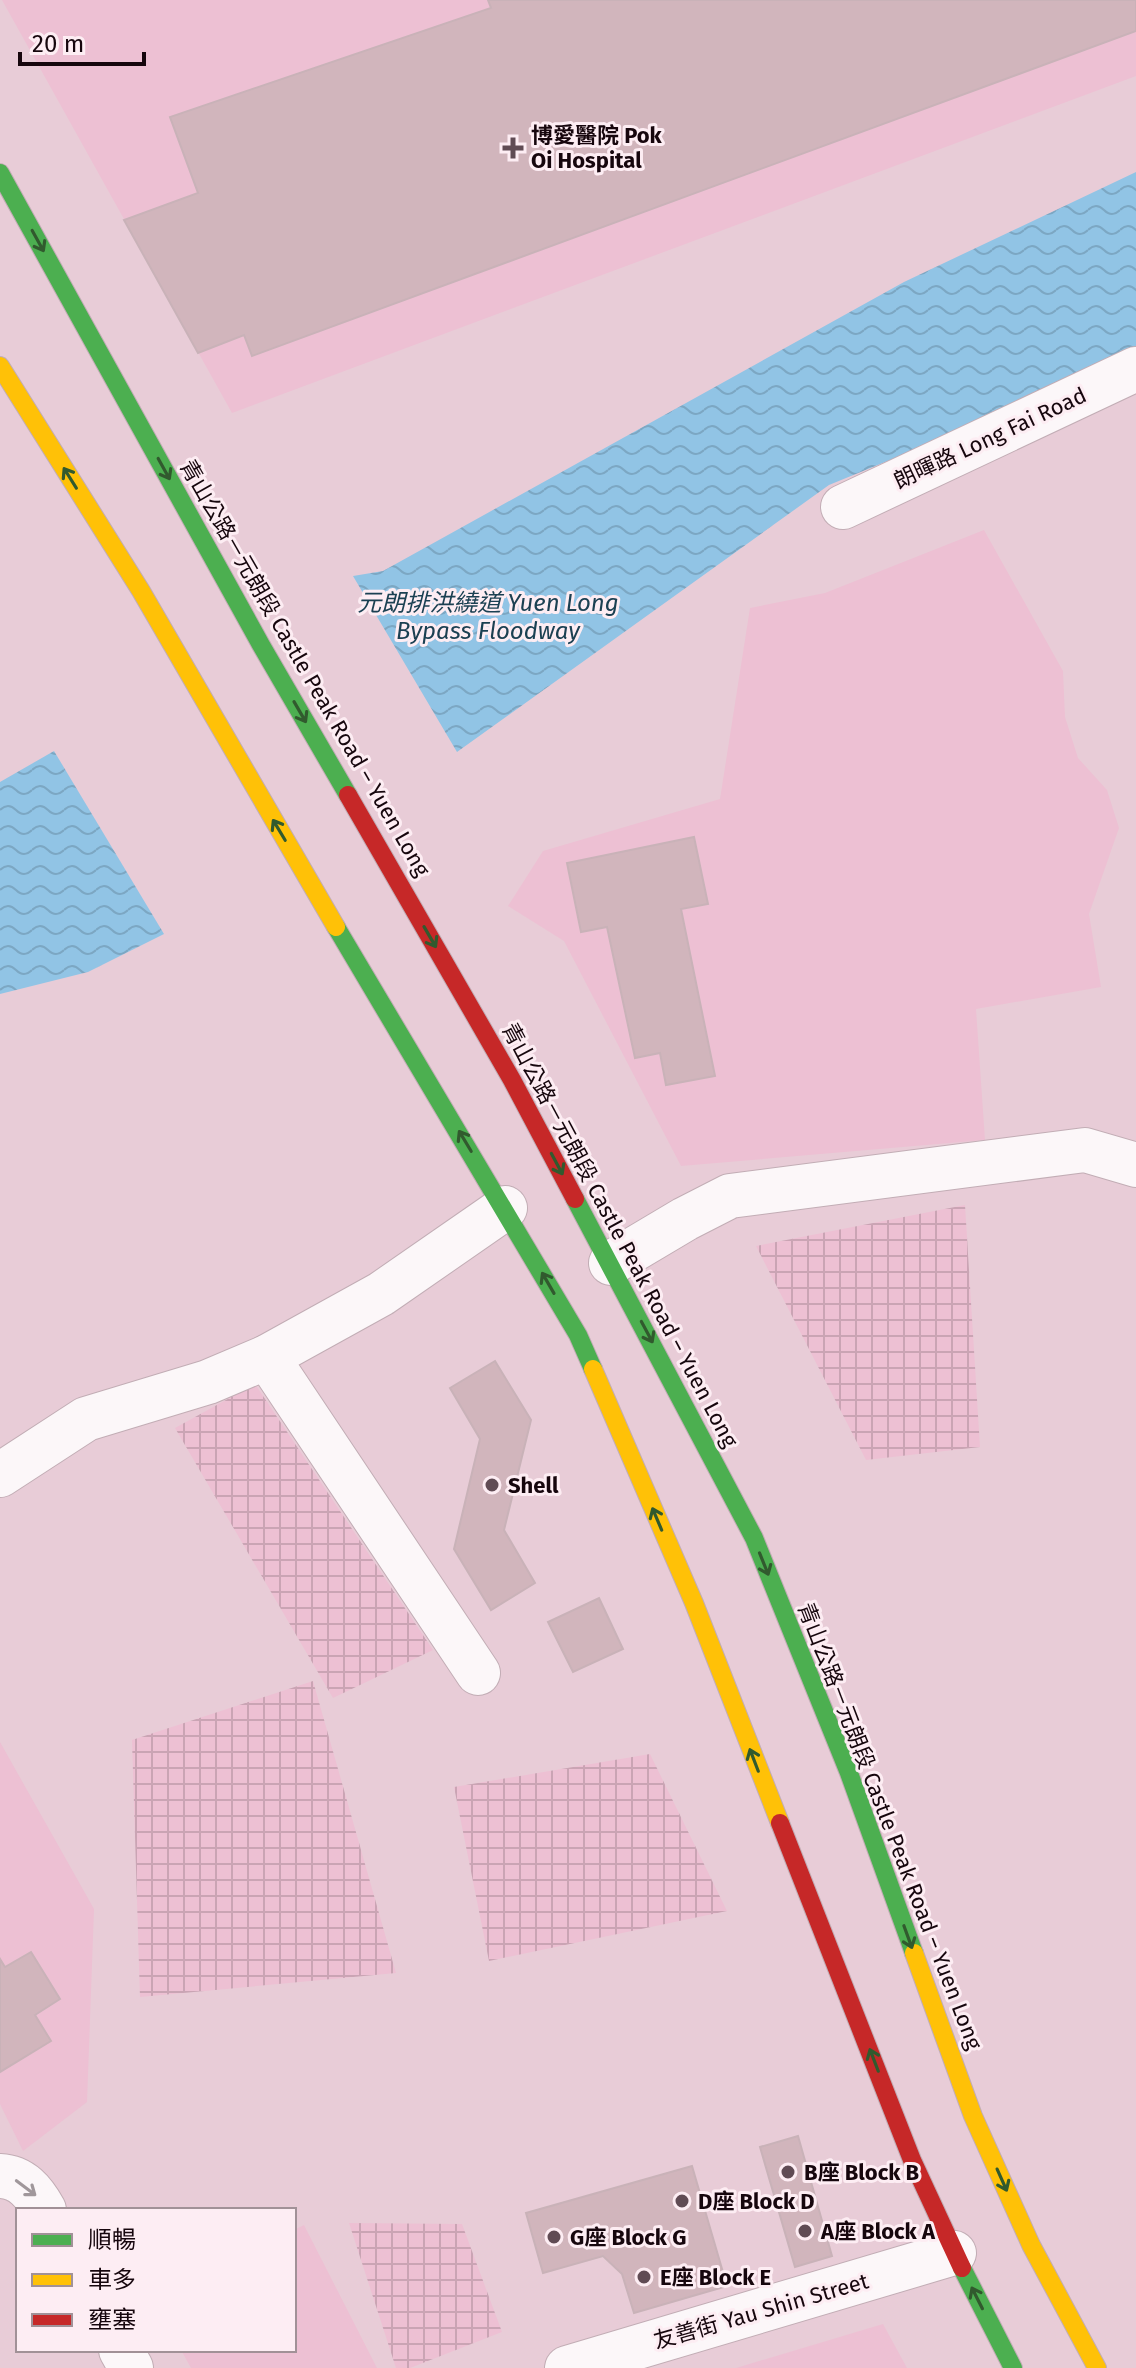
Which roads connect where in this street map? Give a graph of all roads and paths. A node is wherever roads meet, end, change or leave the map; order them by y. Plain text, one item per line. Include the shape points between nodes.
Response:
1 (0, 173) edge
2 (0, 366) edge
3 (1136, 369) edge
4 (843, 507) dead end
5 (1136, 1165) edge
6 (505, 1208) junction
7 (611, 1263) junction
8 (267, 1357) junction
9 (0, 1475) edge
10 (478, 1673) dead end
11 (0, 2176) edge
12 (43, 2208) edge
13 (954, 2253) junction
14 (567, 2368) edge
15 (1013, 2368) edge
16 (1097, 2368) edge

1 -> 7 main road, 青山公路－元朗段 Castle Peak Road – Yuen Long
6 -> 2 main road via 141,591
3 - 4 street, 朗暉路 Long Fai Road
5 - 7 street via 1085,1150 730,1196
6 - 8 street via 381,1294
13 -> 6 main road via 912,2160 694,1603 578,1335
7 -> 16 main road, 青山公路－元朗段 Castle Peak Road – Yuen Long via 754,1538 849,1773 973,2116 1031,2245
8 - 9 street via 208,1382 86,1419
8 - 10 street
11 -> 12 street via 33,2191
13 - 14 street, 友善街 Yau Shin Street
15 -> 13 main road

